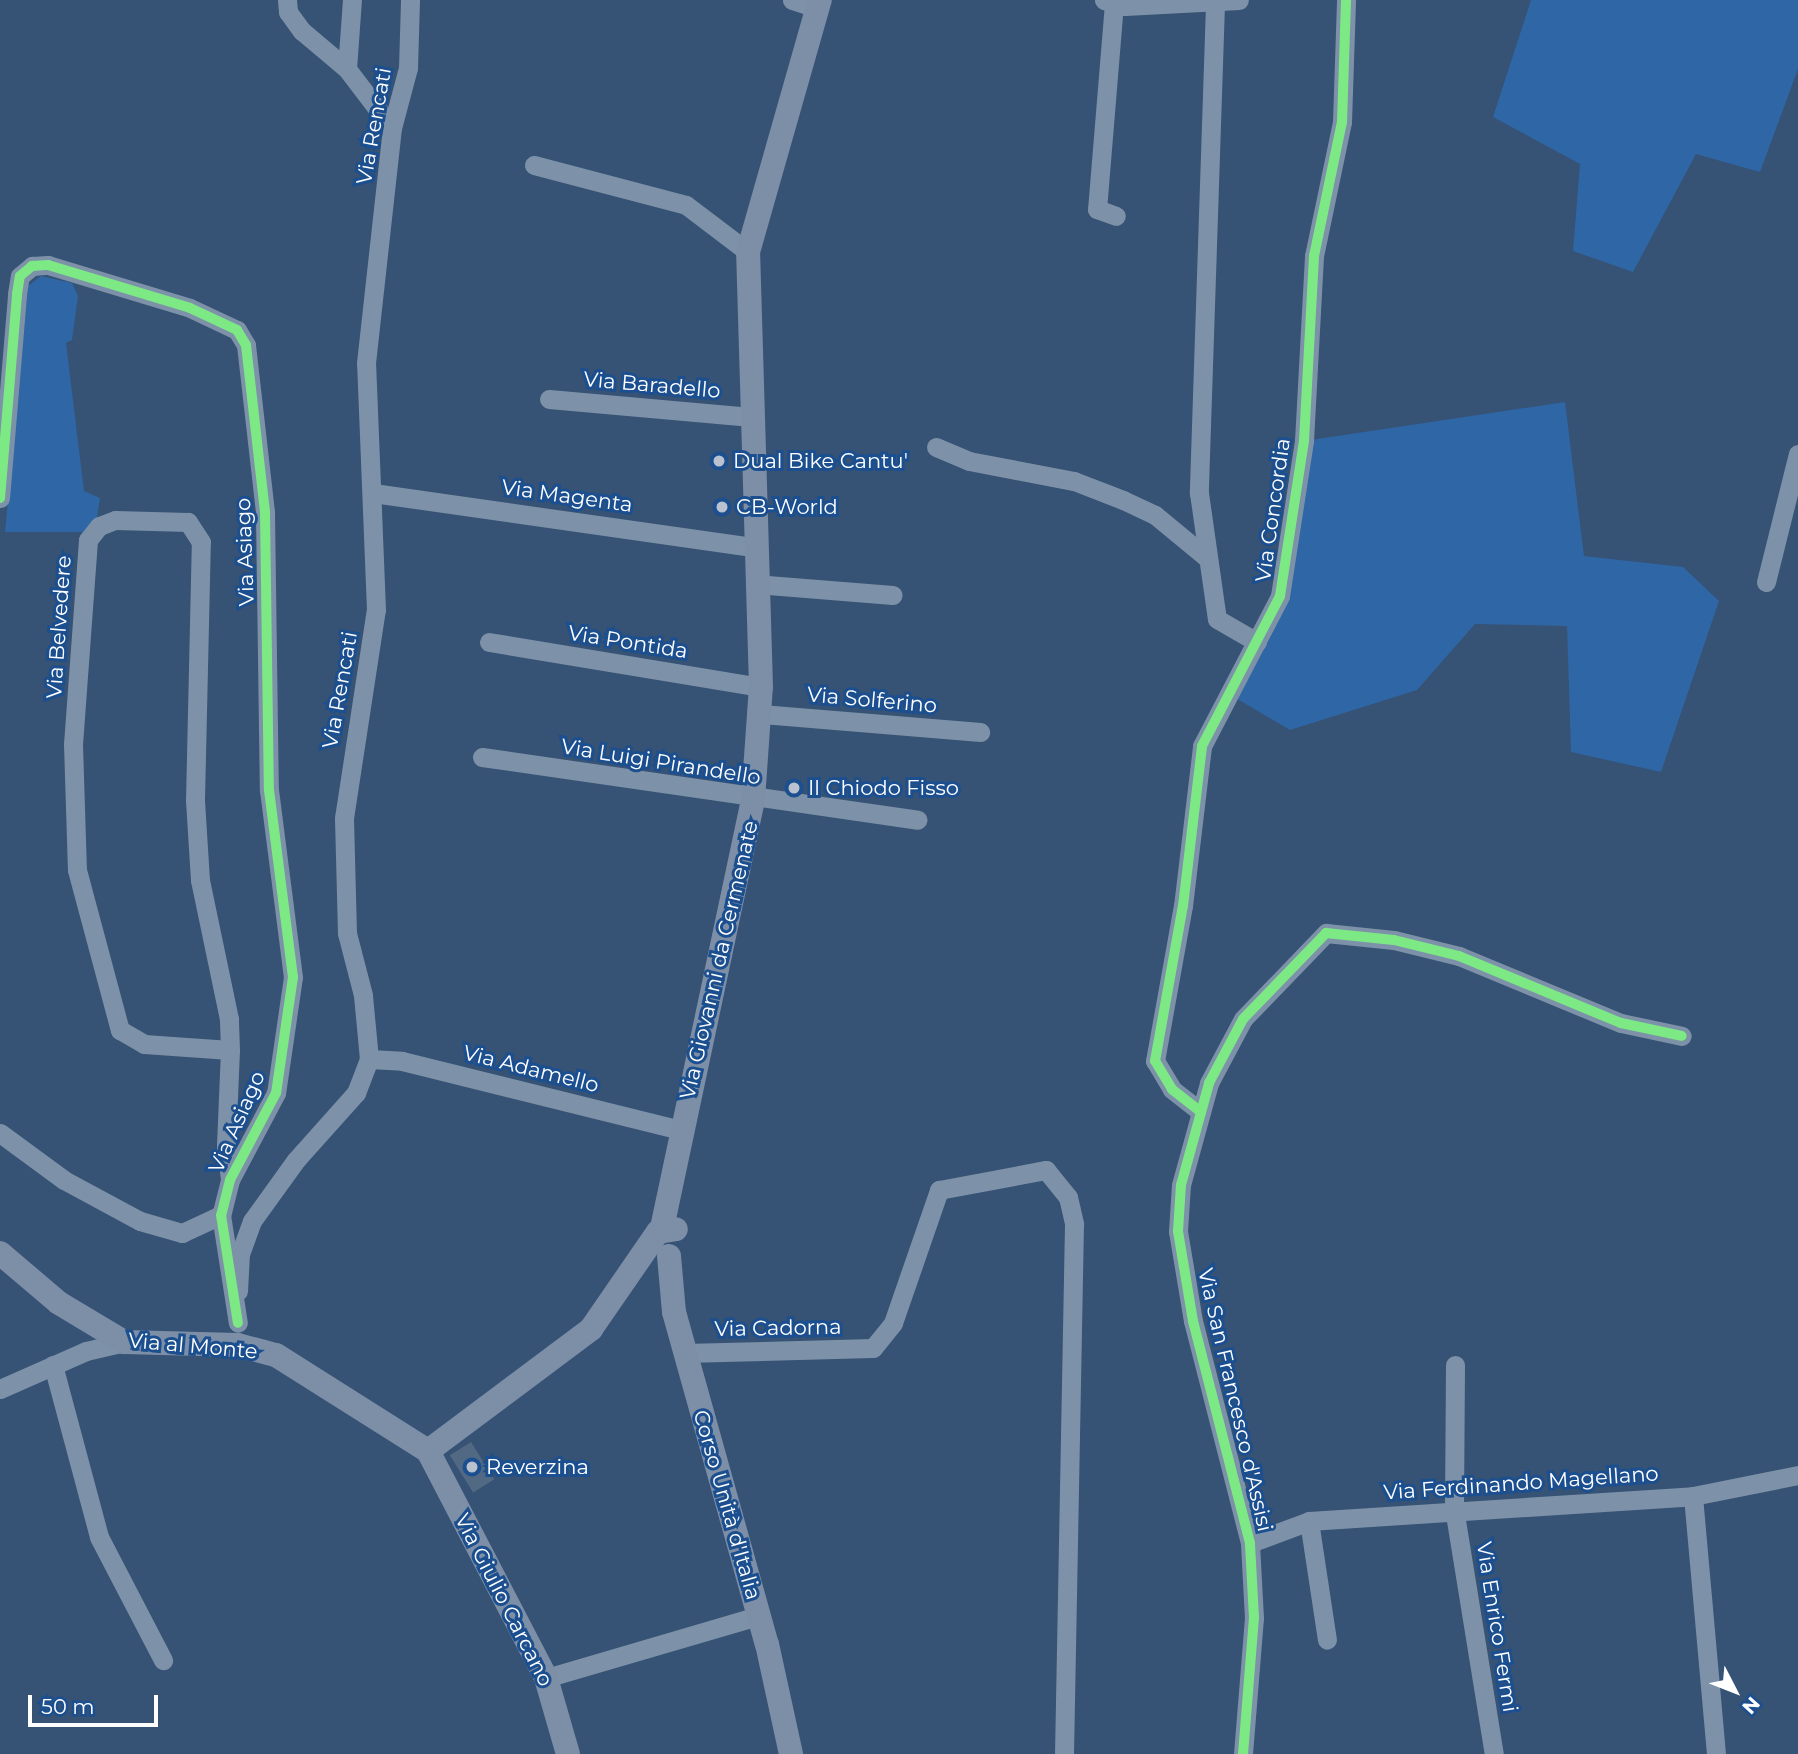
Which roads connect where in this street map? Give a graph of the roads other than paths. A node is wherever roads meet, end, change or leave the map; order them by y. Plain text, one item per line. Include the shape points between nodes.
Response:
1 (287, 0) edge
2 (352, 0) edge
3 (410, 0) edge
4 (792, 0) edge
5 (1238, 0) edge
6 (1346, 0) edge
7 (1109, 1) edge
8 (819, 4) edge
9 (1214, 4) junction
10 (347, 69) junction
11 (392, 128) junction
12 (534, 165) dead end
13 (1116, 216) dead end
14 (748, 252) junction
15 (549, 399) dead end
16 (751, 417) junction
17 (936, 447) dead end
18 (1798, 454) edge
19 (373, 493) junction
20 (0, 498) edge
21 (754, 547) junction
22 (1206, 557) junction
23 (1766, 582) dead end
24 (756, 584) junction
25 (893, 595) dead end
26 (489, 642) dead end
27 (1257, 642) junction
28 (761, 687) junction
29 (761, 714) junction
30 (979, 732) dead end
31 (482, 757) dead end
32 (753, 800) junction
33 (917, 820) dead end
34 (1682, 1036) dead end
35 (230, 1050) junction
36 (369, 1059) junction
37 (1201, 1112) junction
38 (680, 1130) junction
39 (0, 1133) edge
40 (230, 1180) junction
41 (221, 1215) junction
42 (666, 1239) junction
43 (0, 1253) edge
44 (238, 1334) junction
45 (93, 1336) junction
46 (684, 1353) junction
47 (53, 1365) junction
48 (1455, 1365) dead end
49 (0, 1389) edge
50 (428, 1451) junction
51 (1798, 1475) edge
52 (1693, 1496) junction
53 (1454, 1508) junction
54 (1309, 1521) junction
55 (1250, 1544) junction
56 (758, 1616) junction
57 (1327, 1640) dead end
58 (163, 1661) dead end
59 (546, 1678) junction
60 (568, 1754) edge
61 (791, 1754) edge
62 (1065, 1754) edge
63 (1243, 1754) edge
64 (1494, 1754) edge
65 (1716, 1754) edge

1 - 10 street via 288,12 302,31
2 - 10 street
3 - 11 street, Via Rencati via 408,68
4 - 8 street
5 - 9 street
6 - 27 street, Via Concordia via 1342,121 1314,256 1304,441 1280,596
7 - 9 street
7 - 13 street via 1097,209
8 - 14 main road, Via Giovanni da Cermenate
9 - 22 street via 1199,434
10 - 11 street
11 - 19 street, Via Rencati via 366,363
12 - 14 street via 686,205
14 - 16 main road, Via Giovanni da Cermenate
15 - 16 street, Via Baradello
16 - 21 main road, Via Giovanni da Cermenate
17 - 22 street via 969,461 1074,481 1123,500 1155,515
18 - 23 street
19 - 21 street, Via Magenta
19 - 36 street, Via Rencati via 376,611 354,729 344,864 347,933 363,995
20 - 40 street, Via Asiago via 17,294 20,276 32,266 48,265 190,308 237,330 246,345 265,513 269,790 293,977 276,1093
21 - 24 main road, Via Giovanni da Cermenate
22 - 27 street via 1217,619
24 - 25 street
24 - 28 main road, Via Giovanni da Cermenate
26 - 28 street, Via Pontida
27 - 37 street, Via Concordia via 1202,746 1183,906 1155,1061 1172,1089
28 - 29 main road, Via Giovanni da Cermenate
29 - 30 street, Via Solferino
29 - 32 main road, Via Giovanni da Cermenate
31 - 32 street, Via Luigi Pirandello
32 - 33 street, Via Luigi Pirandello
32 - 38 main road, Via Giovanni da Cermenate via 741,875
34 - 37 street, Via San Francesco d'Assisi via 1621,1023 1459,956 1394,940 1326,933 1244,1019 1209,1083
35 - 35 street, Via Belvedere via 200,880 194,800 201,542 188,522 116,520 99,526 89,540 73,744 77,870 120,1030 144,1044
35 - 40 street, Via Belvedere
36 - 38 street, Via Adamello via 402,1061
36 - 44 street, Via Rencati via 356,1093 296,1160 252,1222 240,1254
37 - 55 street, Via San Francesco d'Assisi via 1181,1185 1178,1231 1193,1321
38 - 42 main road, Via Giovanni da Cermenate
39 - 41 street via 64,1180 140,1221 182,1233
40 - 41 street, Via Asiago
41 - 44 street
42 - 46 main road, Corso Unità d'Italia
42 - 50 main road, Via Giovanni da Cermenate via 590,1329
43 - 45 main road, Via al Monte
44 - 45 main road, Via al Monte via 124,1342
44 - 50 main road, Via al Monte
45 - 47 street
46 - 56 main road, Corso Unità d'Italia
46 - 62 street, Via Cadorna via 873,1348 893,1323 939,1190 1046,1170 1068,1197 1074,1224
47 - 49 street
47 - 58 street via 99,1537
48 - 53 street, Via Enrico Fermi
50 - 59 main road, Via Giulio Carcano
51 - 52 street, Via Ferdinando Magellano
52 - 53 street, Via Ferdinando Magellano
52 - 65 street
53 - 54 street, Via Ferdinando Magellano
53 - 64 street, Via Enrico Fermi
54 - 55 street, Via Ferdinando Magellano
54 - 57 street
55 - 63 street, Via San Francesco d'Assisi via 1254,1618
56 - 59 street
56 - 61 main road, Corso Unità d'Italia
59 - 60 main road, Via Giulio Carcano

